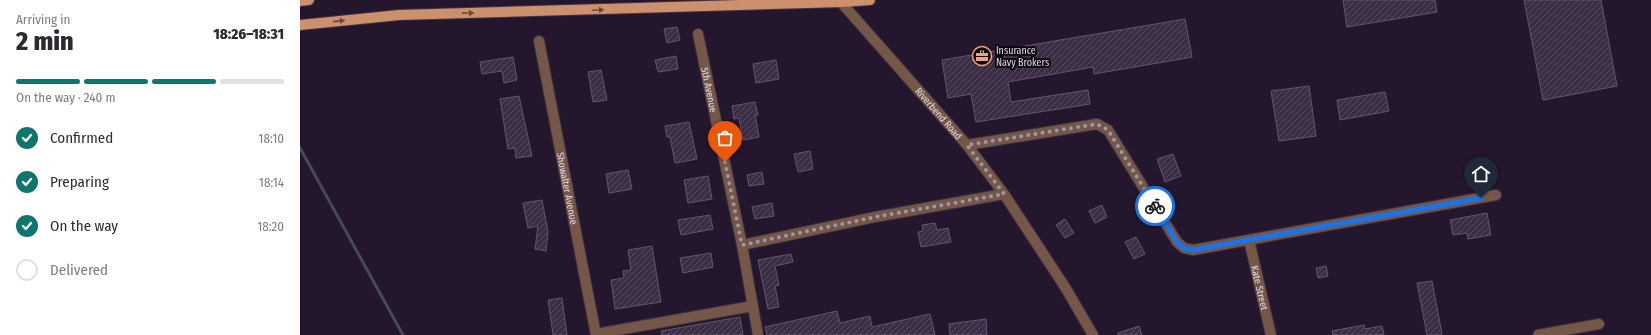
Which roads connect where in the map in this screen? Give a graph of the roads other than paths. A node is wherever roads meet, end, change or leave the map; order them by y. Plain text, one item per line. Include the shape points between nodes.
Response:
1 (309, 0) edge
2 (870, 0) edge
3 (300, 1) edge
4 (841, 1) edge
5 (300, 25) edge
6 (698, 34) dead end
7 (539, 41) dead end
8 (967, 145) junction
9 (1004, 194) junction
10 (1496, 195) dead end
11 (1249, 240) junction
12 (742, 245) junction
13 (753, 306) junction
14 (1599, 324) dead end
15 (596, 334) edge
16 (758, 335) edge
17 (1093, 335) edge
18 (1271, 335) edge
19 (1538, 335) edge

1 - 3 main road
2 - 4 main road
5 -> 4 main road via 399,15
4 - 8 street, Riverbend Road
6 - 12 street, 5th Avenue
7 - 15 street, Showalter Avenue
8 - 9 street, Riverbend Road
8 - 11 street via 1097,124 1108,130 1177,242 1184,248 1193,250
9 - 12 street via 875,217
9 - 17 street, Riverbend Road
10 - 11 street
11 - 18 street, Kate Street
12 - 13 street, 5th Avenue
13 - 15 street
13 - 16 street, 5th Avenue
14 - 19 street

